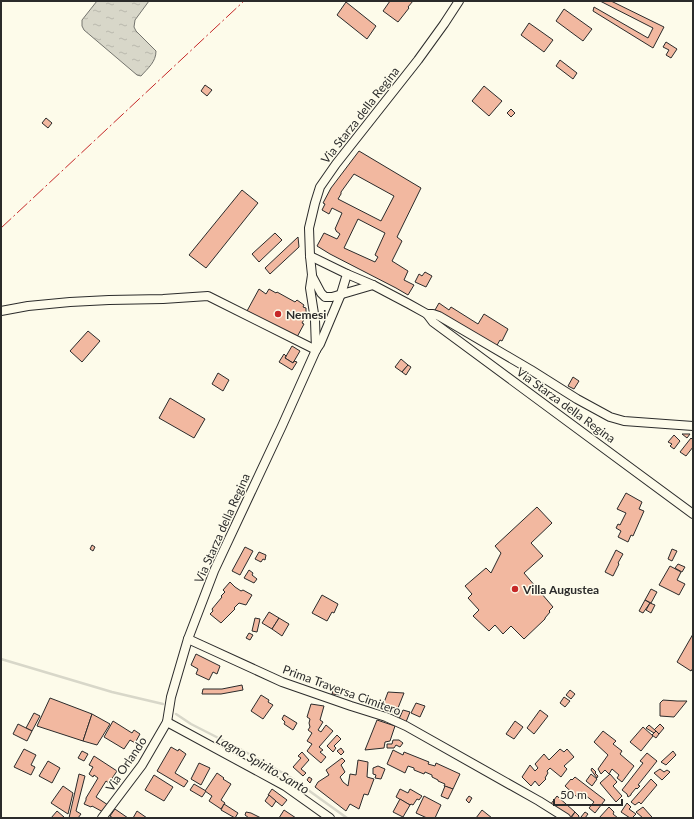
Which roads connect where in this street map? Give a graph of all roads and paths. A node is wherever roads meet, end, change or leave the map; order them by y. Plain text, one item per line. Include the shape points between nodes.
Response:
1 (459, 1) edge
2 (310, 256) junction
3 (347, 274) junction
4 (312, 276) junction
5 (373, 285) junction
6 (341, 294) junction
7 (1, 311) edge
8 (427, 314) junction
9 (316, 350) junction
10 (693, 426) edge
11 (693, 514) edge
12 (188, 639) junction
13 (167, 722) junction
14 (102, 818) edge
15 (330, 818) edge
16 (566, 818) edge

1 - 2 street, Via Starza della Regina via 418,60 320,187 309,228
2 - 3 street, Via Starza della Regina
2 - 4 street, Via Starza della Regina
3 - 5 street, Via Starza della Regina
3 - 6 street, Via Starza della Regina
4 - 6 street, Via Starza della Regina via 325,297
4 - 9 street, Via Starza della Regina via 310,288
5 - 6 street, Via Starza della Regina
5 - 8 street, Via Starza della Regina
6 - 9 street, Via Starza della Regina
7 - 9 street via 70,302 208,296
8 - 10 street, Via Starza della Regina via 439,316 610,417 624,421
8 - 11 street, Via Starza della Regina via 439,327
9 - 12 street, Via Starza della Regina via 214,571
12 - 13 street, Via Starza della Regina via 171,697
12 - 16 street, Prima Traversa Cimitero via 282,682 400,723
13 - 14 street, Via Orlando via 142,765
13 - 15 street via 285,786

